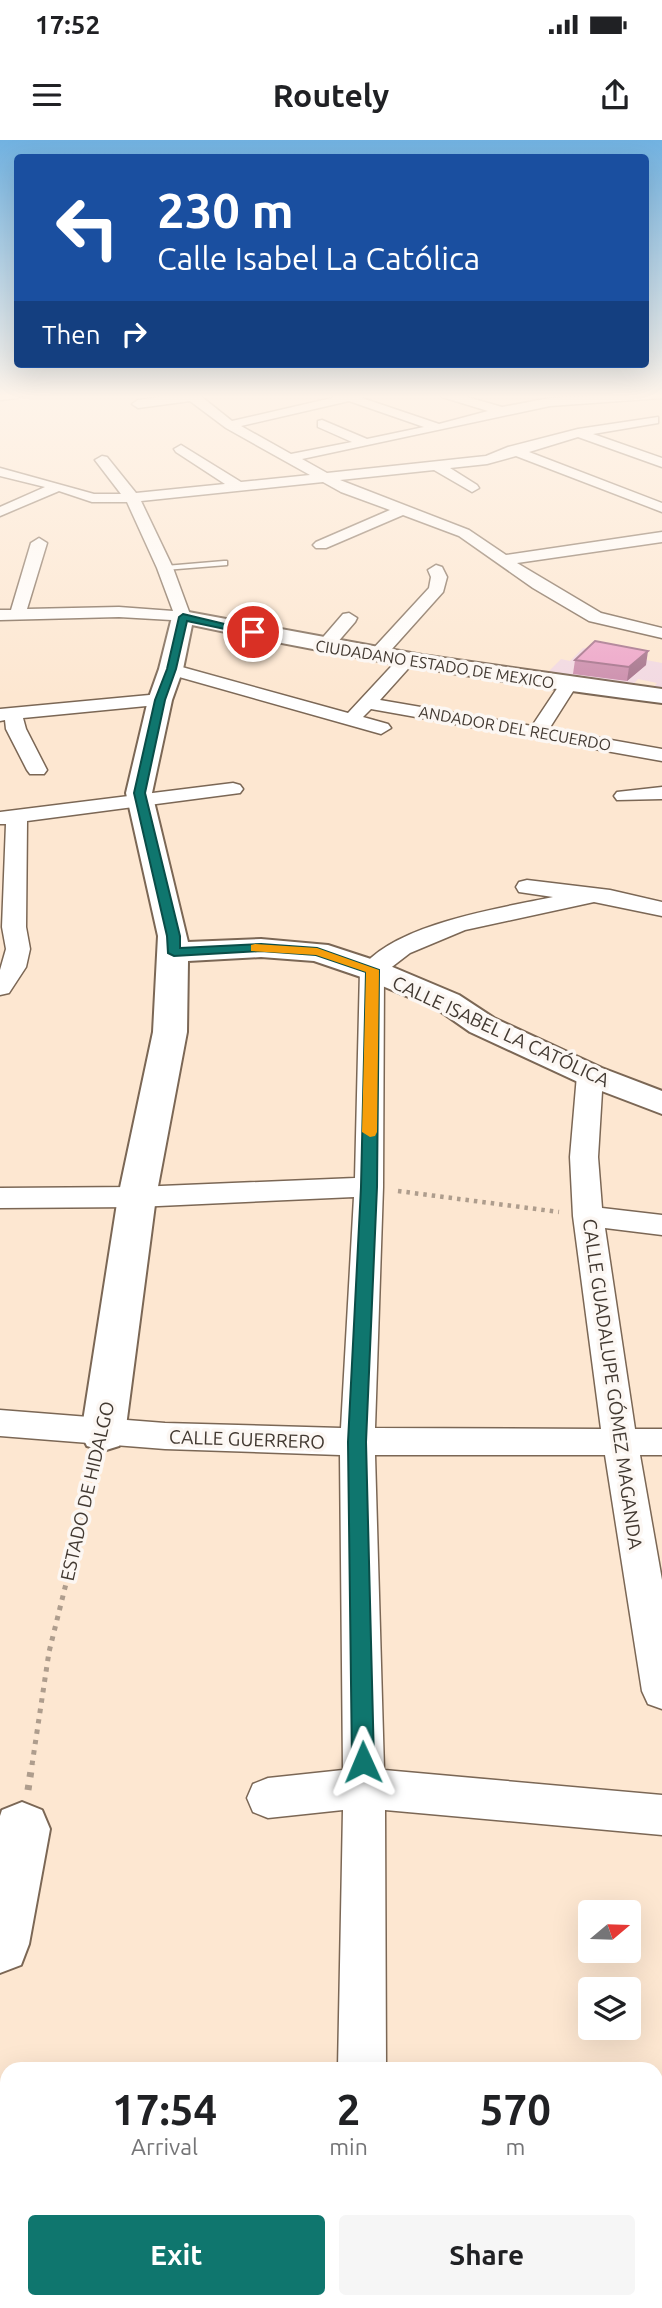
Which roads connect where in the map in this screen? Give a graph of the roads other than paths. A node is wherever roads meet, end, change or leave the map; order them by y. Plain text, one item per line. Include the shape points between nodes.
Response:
1 (38, 495) edge
2 (84, 495) edge
3 (130, 495) edge
4 (155, 495) edge
5 (365, 495) edge
6 (627, 495) edge
7 (132, 498) junction
8 (662, 509) edge
9 (400, 511) junction
10 (0, 512) edge
11 (662, 537) edge
12 (39, 543) dead end
13 (321, 545) dead end
14 (505, 560) junction
15 (224, 563) dead end
16 (165, 568) junction
17 (436, 570) dead end
18 (9, 615) edge
19 (183, 617) junction
20 (348, 618) dead end
21 (662, 633) edge
22 (324, 647) junction
23 (377, 655) junction
24 (405, 661) junction
25 (171, 669) junction
26 (568, 685) junction
27 (662, 696) edge
28 (160, 700) junction
29 (368, 703) junction
30 (7, 714) edge
31 (348, 720) junction
32 (381, 728) dead end
33 (537, 733) junction
34 (662, 755) edge
35 (37, 771) dead end
36 (233, 789) dead end
37 (662, 793) edge
38 (624, 796) dead end
39 (141, 800) junction
40 (8, 817) edge
41 (527, 887) dead end
42 (590, 896) junction
43 (662, 909) edge
44 (174, 953) junction
45 (372, 970) junction
46 (0, 988) edge
47 (590, 1075) junction
48 (662, 1103) edge
49 (369, 1187) junction
50 (0, 1198) edge
51 (137, 1198) junction
52 (588, 1216) junction
53 (662, 1224) edge
54 (0, 1423) edge
55 (103, 1434) junction
56 (620, 1441) junction
57 (357, 1442) junction
58 (662, 1442) edge
59 (662, 1691) edge
60 (363, 1788) junction
61 (268, 1798) dead end
62 (662, 1815) edge
63 (22, 1829) road end
64 (0, 1944) edge
65 (362, 2062) edge

1 - 10 street
2 - 7 street
3 - 7 street
4 - 7 street
5 - 9 street
6 - 8 street
7 - 16 street
9 - 13 street
9 - 14 street via 464,533
11 - 14 street
12 - 18 street
14 - 21 street via 595,617
15 - 16 lane
16 - 19 street
17 - 23 street via 437,589
18 - 19 street, CIUDADANO ESTADO DE MEXICO via 119,612
19 - 22 street, CIUDADANO ESTADO DE MEXICO
19 - 25 street
20 - 22 street
22 - 23 street, CIUDADANO ESTADO DE MEXICO
23 - 24 street, CIUDADANO ESTADO DE MEXICO
24 - 26 street, CIUDADANO ESTADO DE MEXICO
24 - 29 street
25 - 28 street
25 - 31 street
26 - 27 street, CIUDADANO ESTADO DE MEXICO
26 - 33 street
28 - 30 street
28 - 39 street
29 - 31 street
29 - 33 street, ANDADOR DEL RECUERDO
30 - 35 street
31 - 32 street
33 - 34 street, ANDADOR DEL RECUERDO
36 - 39 street
37 - 38 street
39 - 40 street
39 - 44 street, ESTADO DE HIDALGO
40 - 46 street via 18,949 14,967
41 - 42 street
42 - 43 street
42 - 45 street via 458,924 402,948
44 - 45 street, CALLE ISABEL LA CATÓLICA via 261,948 317,952
44 - 51 street, ESTADO DE HIDALGO via 170,1032
45 - 47 street, CALLE ISABEL LA CATÓLICA via 448,1002 482,1025
45 - 49 street
47 - 48 street, CALLE ISABEL LA CATÓLICA
47 - 52 street, CALLE GUADALUPE GÓMEZ MAGANDA via 584,1157
49 - 51 street
49 - 57 street
50 - 51 street
51 - 55 street, ESTADO DE HIDALGO
52 - 53 street
52 - 56 street, CALLE GUADALUPE GÓMEZ MAGANDA
54 - 55 street, CALLE GUERRERO
55 - 57 street, CALLE GUERRERO
56 - 57 street, CALLE GUERRERO
56 - 58 street, CALLE GUERRERO
56 - 59 street, CALLE GUADALUPE GÓMEZ MAGANDA
57 - 60 street
60 - 61 street
60 - 62 street
60 - 65 street
63 - 64 street

